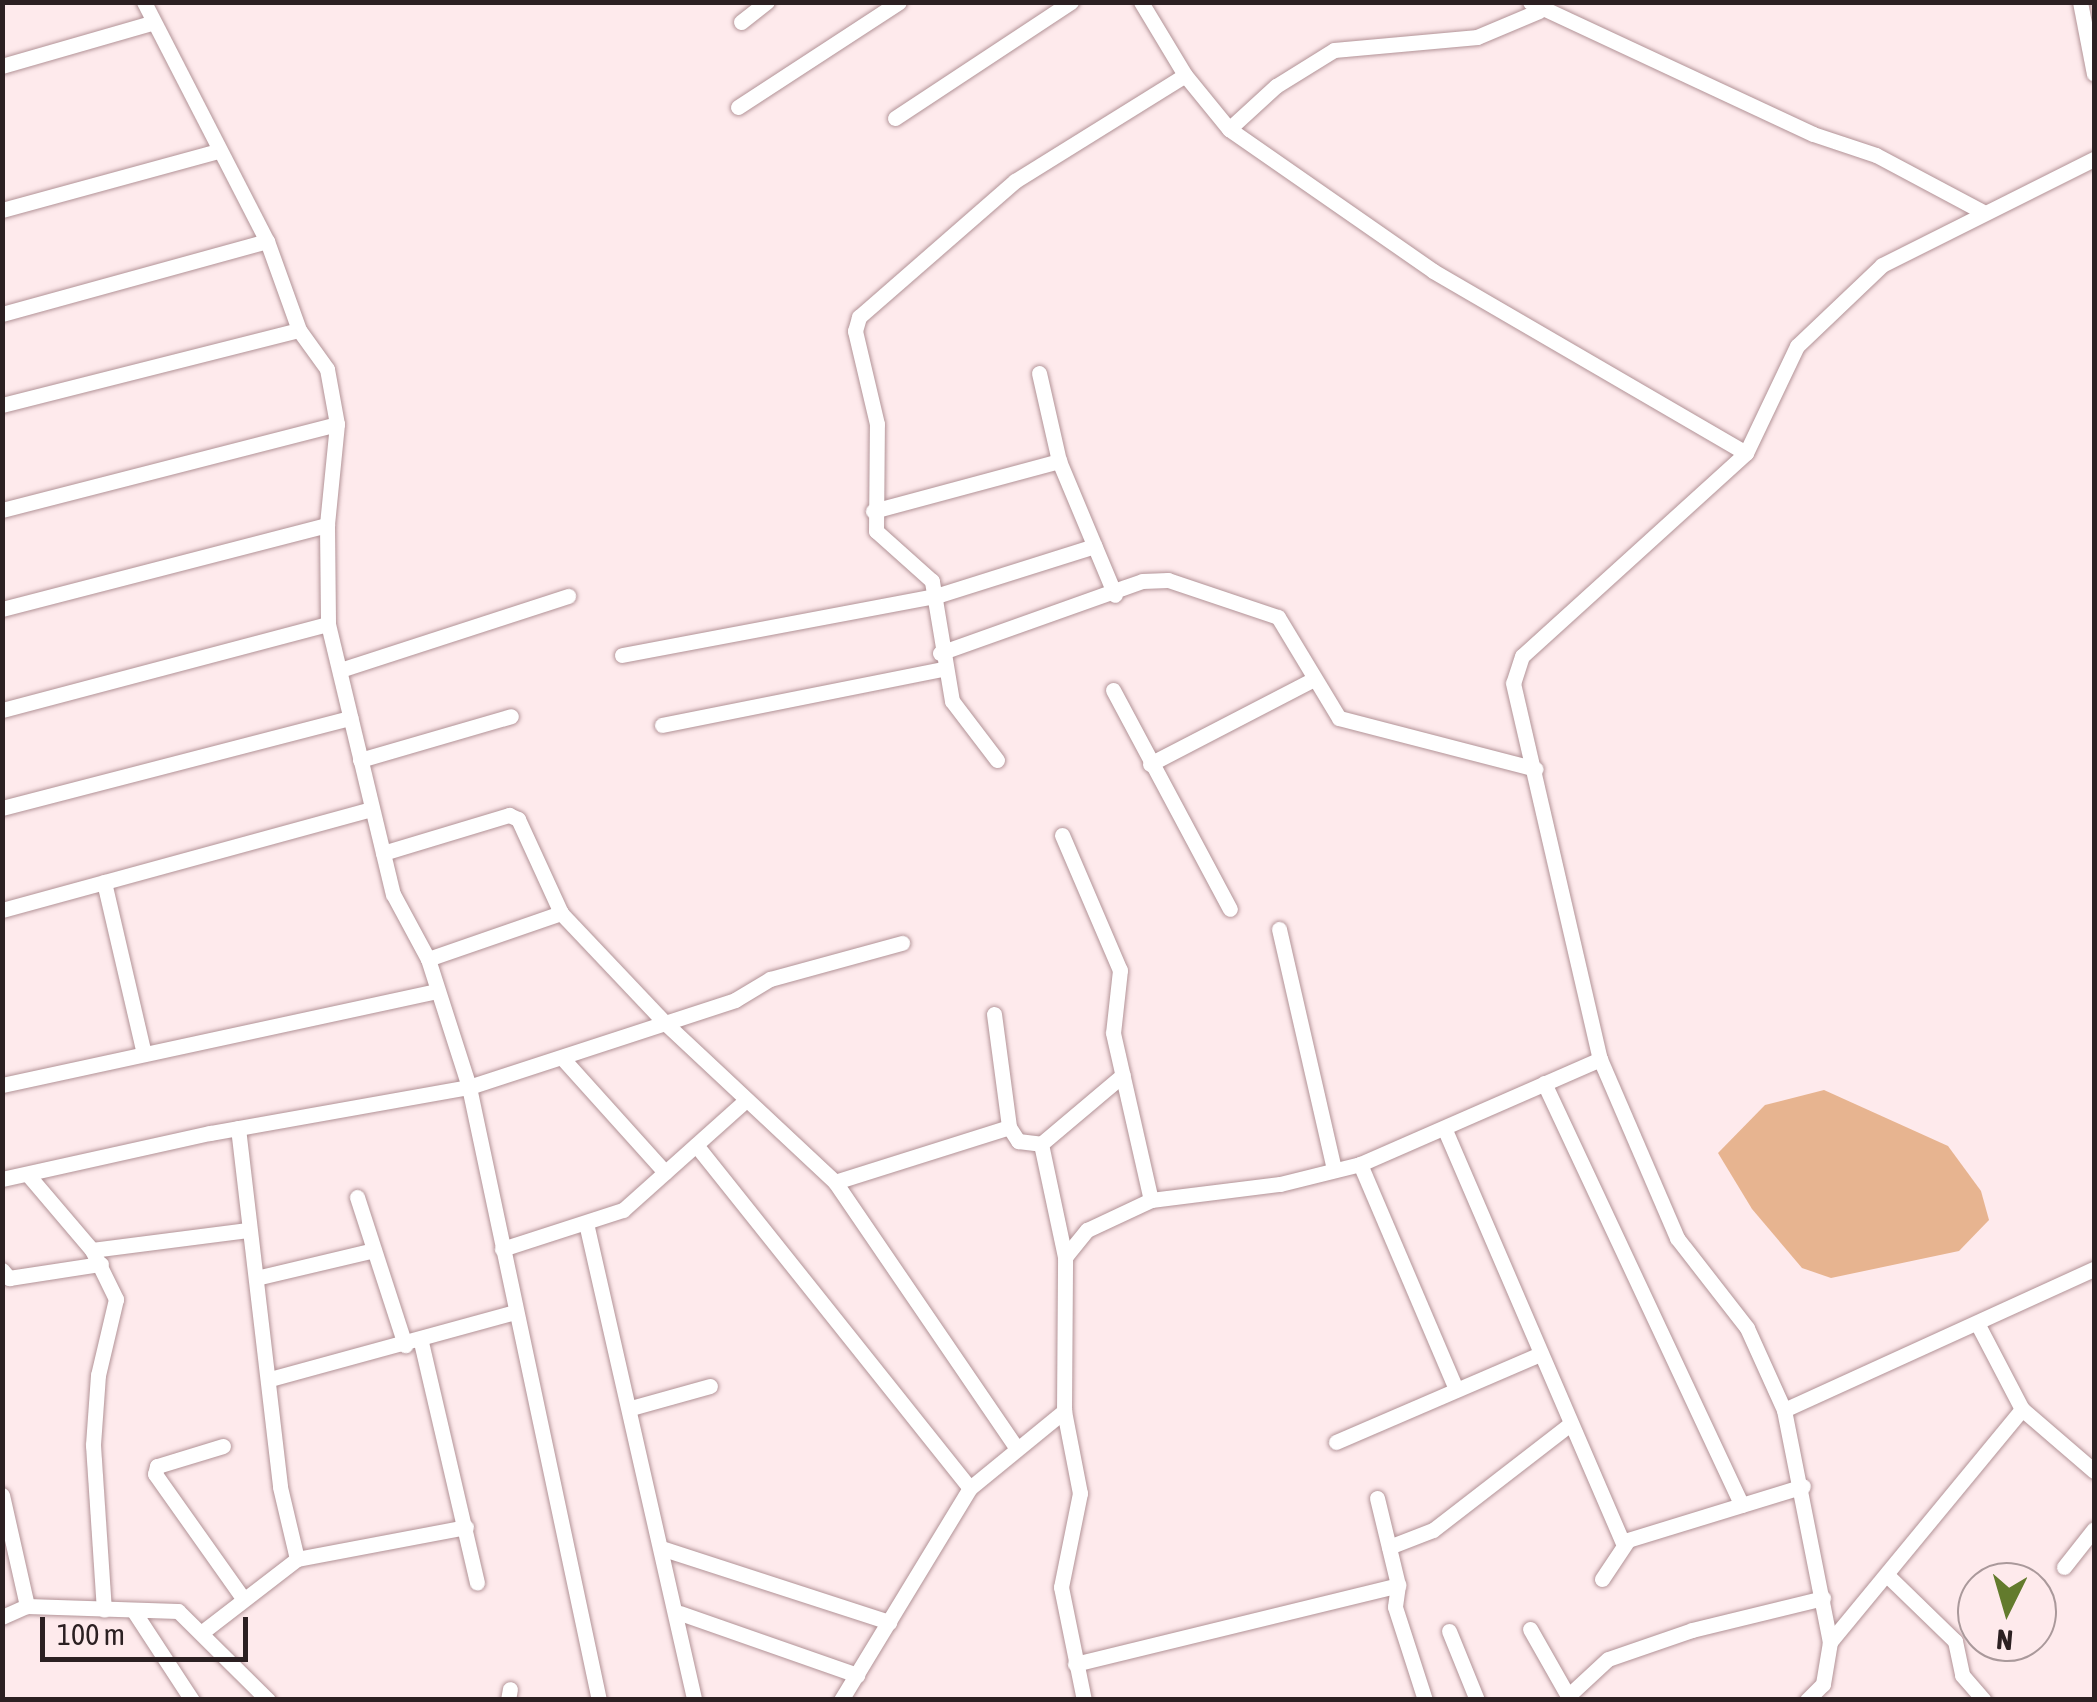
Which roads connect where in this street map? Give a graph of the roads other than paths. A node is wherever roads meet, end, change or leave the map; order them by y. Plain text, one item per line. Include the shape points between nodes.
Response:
1 (144, 2) edge
2 (767, 2) edge
3 (899, 2) edge
4 (1071, 2) edge
5 (1141, 2) edge
6 (2080, 2) edge
7 (1534, 6) edge
8 (151, 22) junction
9 (741, 22) dead end
10 (2, 66) edge
11 (2094, 74) edge
12 (1184, 75) junction
13 (738, 106) dead end
14 (896, 118) dead end
15 (1230, 129) junction
16 (216, 151) junction
17 (2094, 158) edge
18 (2, 210) edge
19 (1982, 212) junction
20 (267, 241) junction
21 (2, 314) edge
22 (299, 330) junction
23 (1039, 372) dead end
24 (2, 405) edge
25 (337, 424) junction
26 (1746, 454) junction
27 (1059, 462) junction
28 (2, 510) edge
29 (874, 511) junction
30 (327, 525) junction
31 (1094, 546) junction
32 (938, 595) junction
33 (1115, 595) junction
34 (568, 596) dead end
35 (2, 609) edge
36 (328, 624) junction
37 (622, 654) dead end
38 (941, 661) junction
39 (340, 670) junction
40 (1314, 679) junction
41 (1113, 690) dead end
42 (2, 710) edge
43 (511, 716) dead end
44 (350, 718) junction
45 (662, 725) dead end
46 (360, 760) junction
47 (997, 760) dead end
48 (1150, 764) junction
49 (1536, 768) junction
50 (2, 808) edge
51 (372, 809) junction
52 (1062, 835) dead end
53 (383, 852) junction
54 (104, 882) junction
55 (2, 910) edge
56 (1230, 910) dead end
57 (561, 913) junction
58 (1279, 928) dead end
59 (902, 942) dead end
60 (428, 959) junction
61 (437, 991) junction
62 (994, 1014) dead end
63 (663, 1021) junction
64 (143, 1050) junction
65 (1600, 1059) junction
66 (564, 1060) junction
67 (1122, 1075) junction
68 (1544, 1083) junction
69 (2, 1085) edge
70 (469, 1087) junction
71 (746, 1100) junction
72 (1009, 1127) junction
73 (238, 1128) junction
74 (1445, 1130) junction
75 (1041, 1144) junction
76 (696, 1145) junction
77 (1360, 1164) junction
78 (1334, 1170) junction
79 (665, 1172) junction
80 (30, 1176) junction
81 (2, 1179) edge
82 (835, 1182) junction
83 (357, 1198) dead end
84 (1150, 1200) junction
85 (586, 1223) junction
86 (248, 1230) junction
87 (502, 1249) junction
88 (374, 1250) junction
89 (96, 1257) junction
90 (1065, 1257) junction
91 (2094, 1269) edge
92 (2, 1270) edge
93 (256, 1278) junction
94 (515, 1312) junction
95 (1977, 1323) junction
96 (413, 1343) junction
97 (1540, 1354) junction
98 (270, 1379) junction
99 (710, 1386) dead end
100 (1456, 1389) junction
101 (630, 1408) junction
102 (2022, 1409) junction
103 (1064, 1410) junction
104 (1784, 1410) junction
105 (1570, 1424) junction
106 (1336, 1442) dead end
107 (224, 1446) dead end
108 (1014, 1446) junction
109 (2094, 1471) edge
110 (1802, 1486) junction
111 (970, 1488) junction
112 (2, 1495) edge
113 (1376, 1498) dead end
114 (1742, 1504) junction
115 (466, 1527) junction
116 (2094, 1529) edge
117 (1624, 1545) junction
118 (1389, 1547) junction
119 (664, 1548) junction
120 (297, 1558) junction
121 (2064, 1567) dead end
122 (1889, 1577) junction
123 (1602, 1579) dead end
124 (477, 1583) dead end
125 (1398, 1585) junction
126 (242, 1597) junction
127 (1824, 1598) junction
128 (27, 1606) junction
129 (104, 1610) junction
130 (133, 1610) junction
131 (680, 1613) junction
132 (2, 1617) edge
133 (888, 1622) junction
134 (1530, 1629) dead end
135 (1450, 1631) dead end
136 (200, 1633) junction
137 (1830, 1642) junction
138 (1075, 1664) junction
139 (857, 1675) junction
140 (842, 1698) edge
141 (192, 1700) edge
142 (268, 1700) edge
143 (599, 1700) edge
144 (694, 1700) edge
145 (861, 1700) edge
146 (1084, 1700) edge
147 (1425, 1700) edge
148 (1476, 1700) edge
149 (1807, 1700) edge
150 (1984, 1700) edge

1 - 8 street
2 - 9 street
3 - 13 street
4 - 14 street
5 - 12 street
6 - 11 street
7 - 15 street via 1477,37 1334,50 1276,86
7 - 19 street via 1813,134 1876,156
8 - 10 street
8 - 16 street
12 - 15 street
12 - 29 street via 1015,181 860,317 854,330 877,424
15 - 26 street via 1433,271
16 - 18 street
16 - 20 street
17 - 19 street
19 - 26 street via 1882,265 1797,346
20 - 21 street
20 - 22 street
22 - 24 street
22 - 25 street via 327,369
23 - 27 street
25 - 28 street
25 - 30 street
26 - 49 street via 1522,656 1513,683
27 - 29 street
27 - 31 street
29 - 32 street via 883,541 912,560
30 - 35 street
30 - 36 street
31 - 32 street
31 - 33 street
32 - 37 street
32 - 38 street
33 - 38 street
33 - 40 street via 1142,582 1168,580 1269,611
34 - 39 street
36 - 39 street
36 - 42 street
38 - 45 street
38 - 47 street via 952,701
39 - 44 street
40 - 48 street
40 - 49 street via 1339,718
41 - 48 street
43 - 46 street
44 - 46 street
44 - 50 street
46 - 51 street
48 - 56 street
49 - 65 street
51 - 53 street
51 - 54 street
52 - 67 street via 1120,970 1112,1033
53 - 57 street via 509,816 518,819
53 - 60 street via 394,894
54 - 55 street
54 - 64 street
57 - 60 street
57 - 63 street
58 - 78 street
59 - 63 street via 770,979 735,1000
60 - 61 street
61 - 64 street
61 - 70 street
62 - 72 street
63 - 66 street
63 - 71 street
64 - 69 street
65 - 68 street
65 - 104 street via 1678,1238 1747,1328
66 - 70 street
66 - 79 street
67 - 75 street
67 - 84 street
68 - 74 street
68 - 114 street
70 - 73 street
70 - 87 street
71 - 76 street
71 - 82 street
72 - 75 street via 1018,1141
72 - 82 street
73 - 80 street
73 - 86 street
74 - 77 street
74 - 97 street
75 - 90 street
76 - 79 street
76 - 111 street
77 - 78 street
77 - 100 street
78 - 84 street via 1280,1184
79 - 85 street via 623,1210
80 - 81 street
80 - 89 street
82 - 108 street
83 - 88 street
84 - 90 street via 1087,1230
85 - 87 street
85 - 101 street
86 - 89 street
86 - 93 street
87 - 94 street
88 - 93 street
88 - 96 street
89 - 92 street via 9,1278
89 - 129 street via 116,1299 98,1375 93,1445
90 - 103 street
91 - 95 street
93 - 98 street
94 - 96 street
94 - 143 street
95 - 102 street
95 - 104 street
96 - 98 street
96 - 115 street
97 - 100 street
97 - 105 street
98 - 120 street via 280,1487
99 - 101 street
100 - 106 street
101 - 119 street
102 - 109 street
102 - 122 street
103 - 108 street
103 - 138 street via 1080,1493 1062,1587
104 - 110 street
105 - 117 street
105 - 118 street via 1433,1530
107 - 126 street via 157,1466 155,1474
108 - 111 street
110 - 114 street
110 - 127 street
111 - 133 street
112 - 128 street
113 - 118 street
114 - 117 street
115 - 120 street
115 - 124 street
116 - 121 street
117 - 123 street
118 - 125 street
119 - 131 street
119 - 133 street
120 - 126 street
122 - 137 street
122 - 150 street via 1956,1642 1962,1675
125 - 138 street
125 - 147 street via 1395,1607
126 - 136 street
127 - 134 street via 1692,1630 1608,1660 1568,1696
127 - 137 street
128 - 129 street
128 - 132 street
129 - 130 street
130 - 136 street via 178,1611
130 - 141 street
131 - 139 street
131 - 144 street
133 - 139 street
135 - 148 street
136 - 142 street
137 - 149 street via 1823,1684
138 - 146 street
139 - 140 street
140 - 145 street

